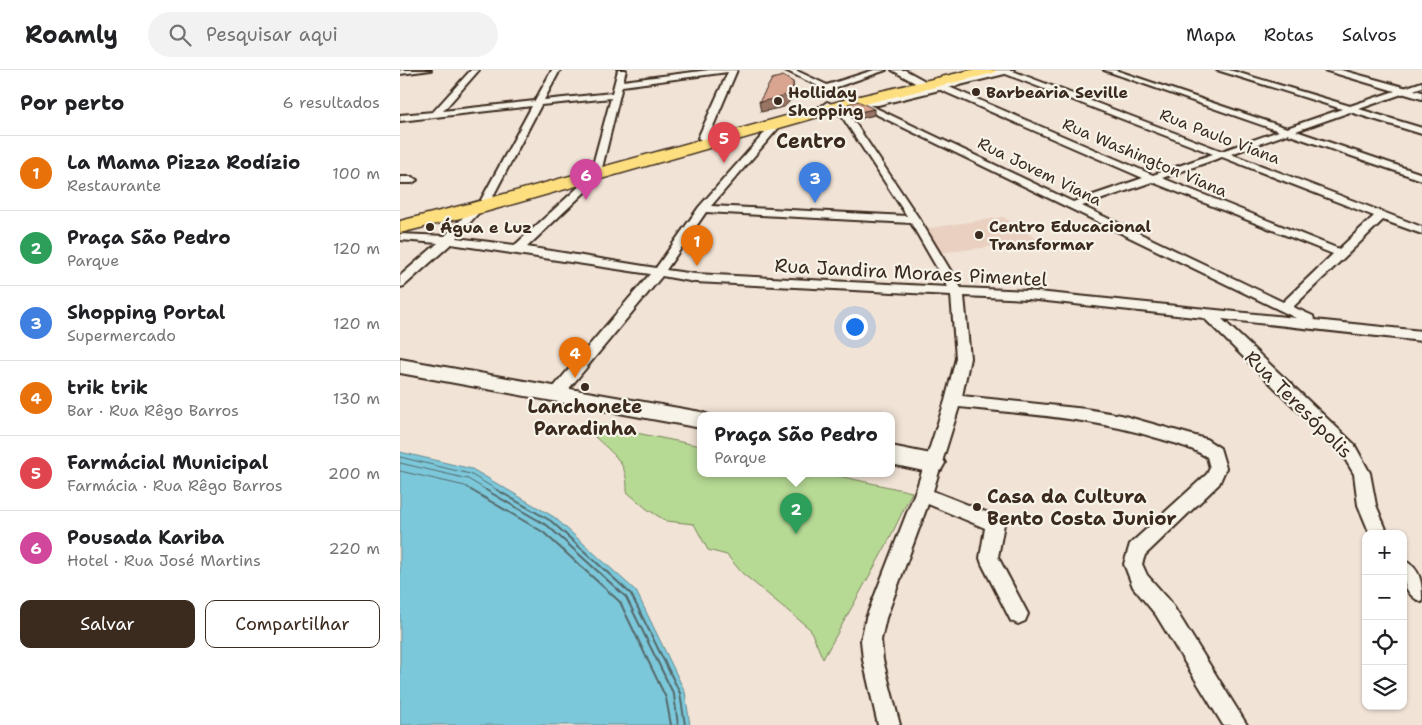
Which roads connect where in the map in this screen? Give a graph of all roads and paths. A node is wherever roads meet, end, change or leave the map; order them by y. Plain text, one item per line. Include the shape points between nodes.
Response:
1 (428, 70) edge
2 (475, 70) edge
3 (556, 70) edge
4 (622, 70) edge
5 (727, 70) edge
6 (733, 70) edge
7 (809, 70) edge
8 (882, 70) edge
9 (897, 70) edge
10 (972, 70) edge
11 (989, 70) edge
12 (1008, 70) edge
13 (1108, 70) edge
14 (1121, 70) edge
15 (1221, 70) edge
16 (1329, 70) edge
17 (711, 71) edge
18 (400, 72) edge
19 (792, 72) edge
20 (926, 79) edge
21 (618, 84) junction
22 (1422, 84) edge
23 (1404, 91) junction
24 (615, 95) junction
25 (1422, 96) edge
26 (829, 100) junction
27 (853, 100) junction
28 (540, 103) junction
29 (1352, 109) junction
30 (436, 114) junction
31 (400, 118) edge
32 (778, 123) junction
33 (1291, 130) junction
34 (1422, 131) edge
35 (704, 138) junction
36 (1225, 153) junction
37 (598, 170) junction
38 (1422, 172) edge
39 (1422, 177) edge
40 (1152, 178) junction
41 (400, 180) edge
42 (412, 180) dead end
43 (482, 204) junction
44 (1073, 206) junction
45 (703, 210) junction
46 (1380, 216) junction
47 (915, 220) junction
48 (400, 222) edge
49 (400, 227) edge
50 (1422, 231) edge
51 (400, 237) edge
52 (448, 240) junction
53 (518, 249) junction
54 (1340, 253) junction
55 (658, 273) junction
56 (400, 283) edge
57 (957, 292) junction
58 (1284, 308) junction
59 (1208, 314) junction
60 (1318, 324) junction
61 (1422, 336) edge
62 (400, 366) edge
63 (557, 392) junction
64 (953, 401) junction
65 (697, 419) edge
66 (895, 456) edge
67 (933, 463) junction
68 (923, 494) junction
69 (1377, 530) edge
70 (1407, 574) edge
71 (1422, 593) edge
72 (1018, 614) dead end
73 (889, 725) edge
74 (1236, 725) edge

1 - 18 street
2 - 30 street
3 - 28 street
4 - 21 street
5 - 17 street
6 - 35 street
7 - 19 street
8 - 26 street
9 - 20 street
10 - 20 highway
11 - 27 highway
12 - 20 street
12 - 36 street, Rua Paulo Viana
13 - 33 street
14 - 33 street
15 - 29 street
16 - 23 street
17 - 21 street
19 - 26 street
20 - 27 highway
20 - 40 street, Rua Washington Viana
21 - 24 street
22 - 23 street
23 - 25 street
23 - 29 street
24 - 28 street
24 - 37 street
26 - 27 highway
26 - 32 highway
26 - 35 highway
26 - 47 street via 844,113
27 - 44 street, Rua Jovem Viana
28 - 30 street
28 - 43 street
29 - 33 street
29 - 34 street
30 - 31 street
32 - 37 highway
32 - 45 street
33 - 36 street
33 - 38 street
33 - 39 street
35 - 37 highway
36 - 40 street
36 - 46 street, Rua Paulo Viana
37 - 43 highway
37 - 53 street
40 - 44 street
40 - 54 street, Rua Washington Viana
41 - 42 street
43 - 48 highway
43 - 49 highway
43 - 52 street
44 - 58 street, Rua Jovem Viana
45 - 47 street
45 - 55 street
46 - 50 street, Rua Paulo Viana
46 - 54 street
47 - 57 street
51 - 52 street, Rua Jandira Moraes Pimentel
52 - 53 street, Rua Jandira Moraes Pimentel
52 - 56 street
53 - 55 street, Rua Jandira Moraes Pimentel
54 - 58 street
55 - 57 street, Rua Jandira Moraes Pimentel via 724,281
55 - 63 street
57 - 59 street, Rua Jandira Moraes Pimentel via 1028,295
57 - 64 street via 963,358
58 - 60 street, Rua Jovem Viana
59 - 60 street, Rua Jandira Moraes Pimentel
59 - 69 street, Rua Teresópolis via 1348,449 1362,473 1367,505
60 - 61 street, Rua Jandira Moraes Pimentel
62 - 63 street
63 - 65 street
64 - 67 street
64 - 74 street via 1121,421 1200,444 1214,453 1218,468 1213,479 1137,550 1133,564 1140,581 1174,624
66 - 67 street
67 - 68 street
68 - 72 street via 995,524 989,558
68 - 73 street via 876,618 871,640
70 - 71 street

